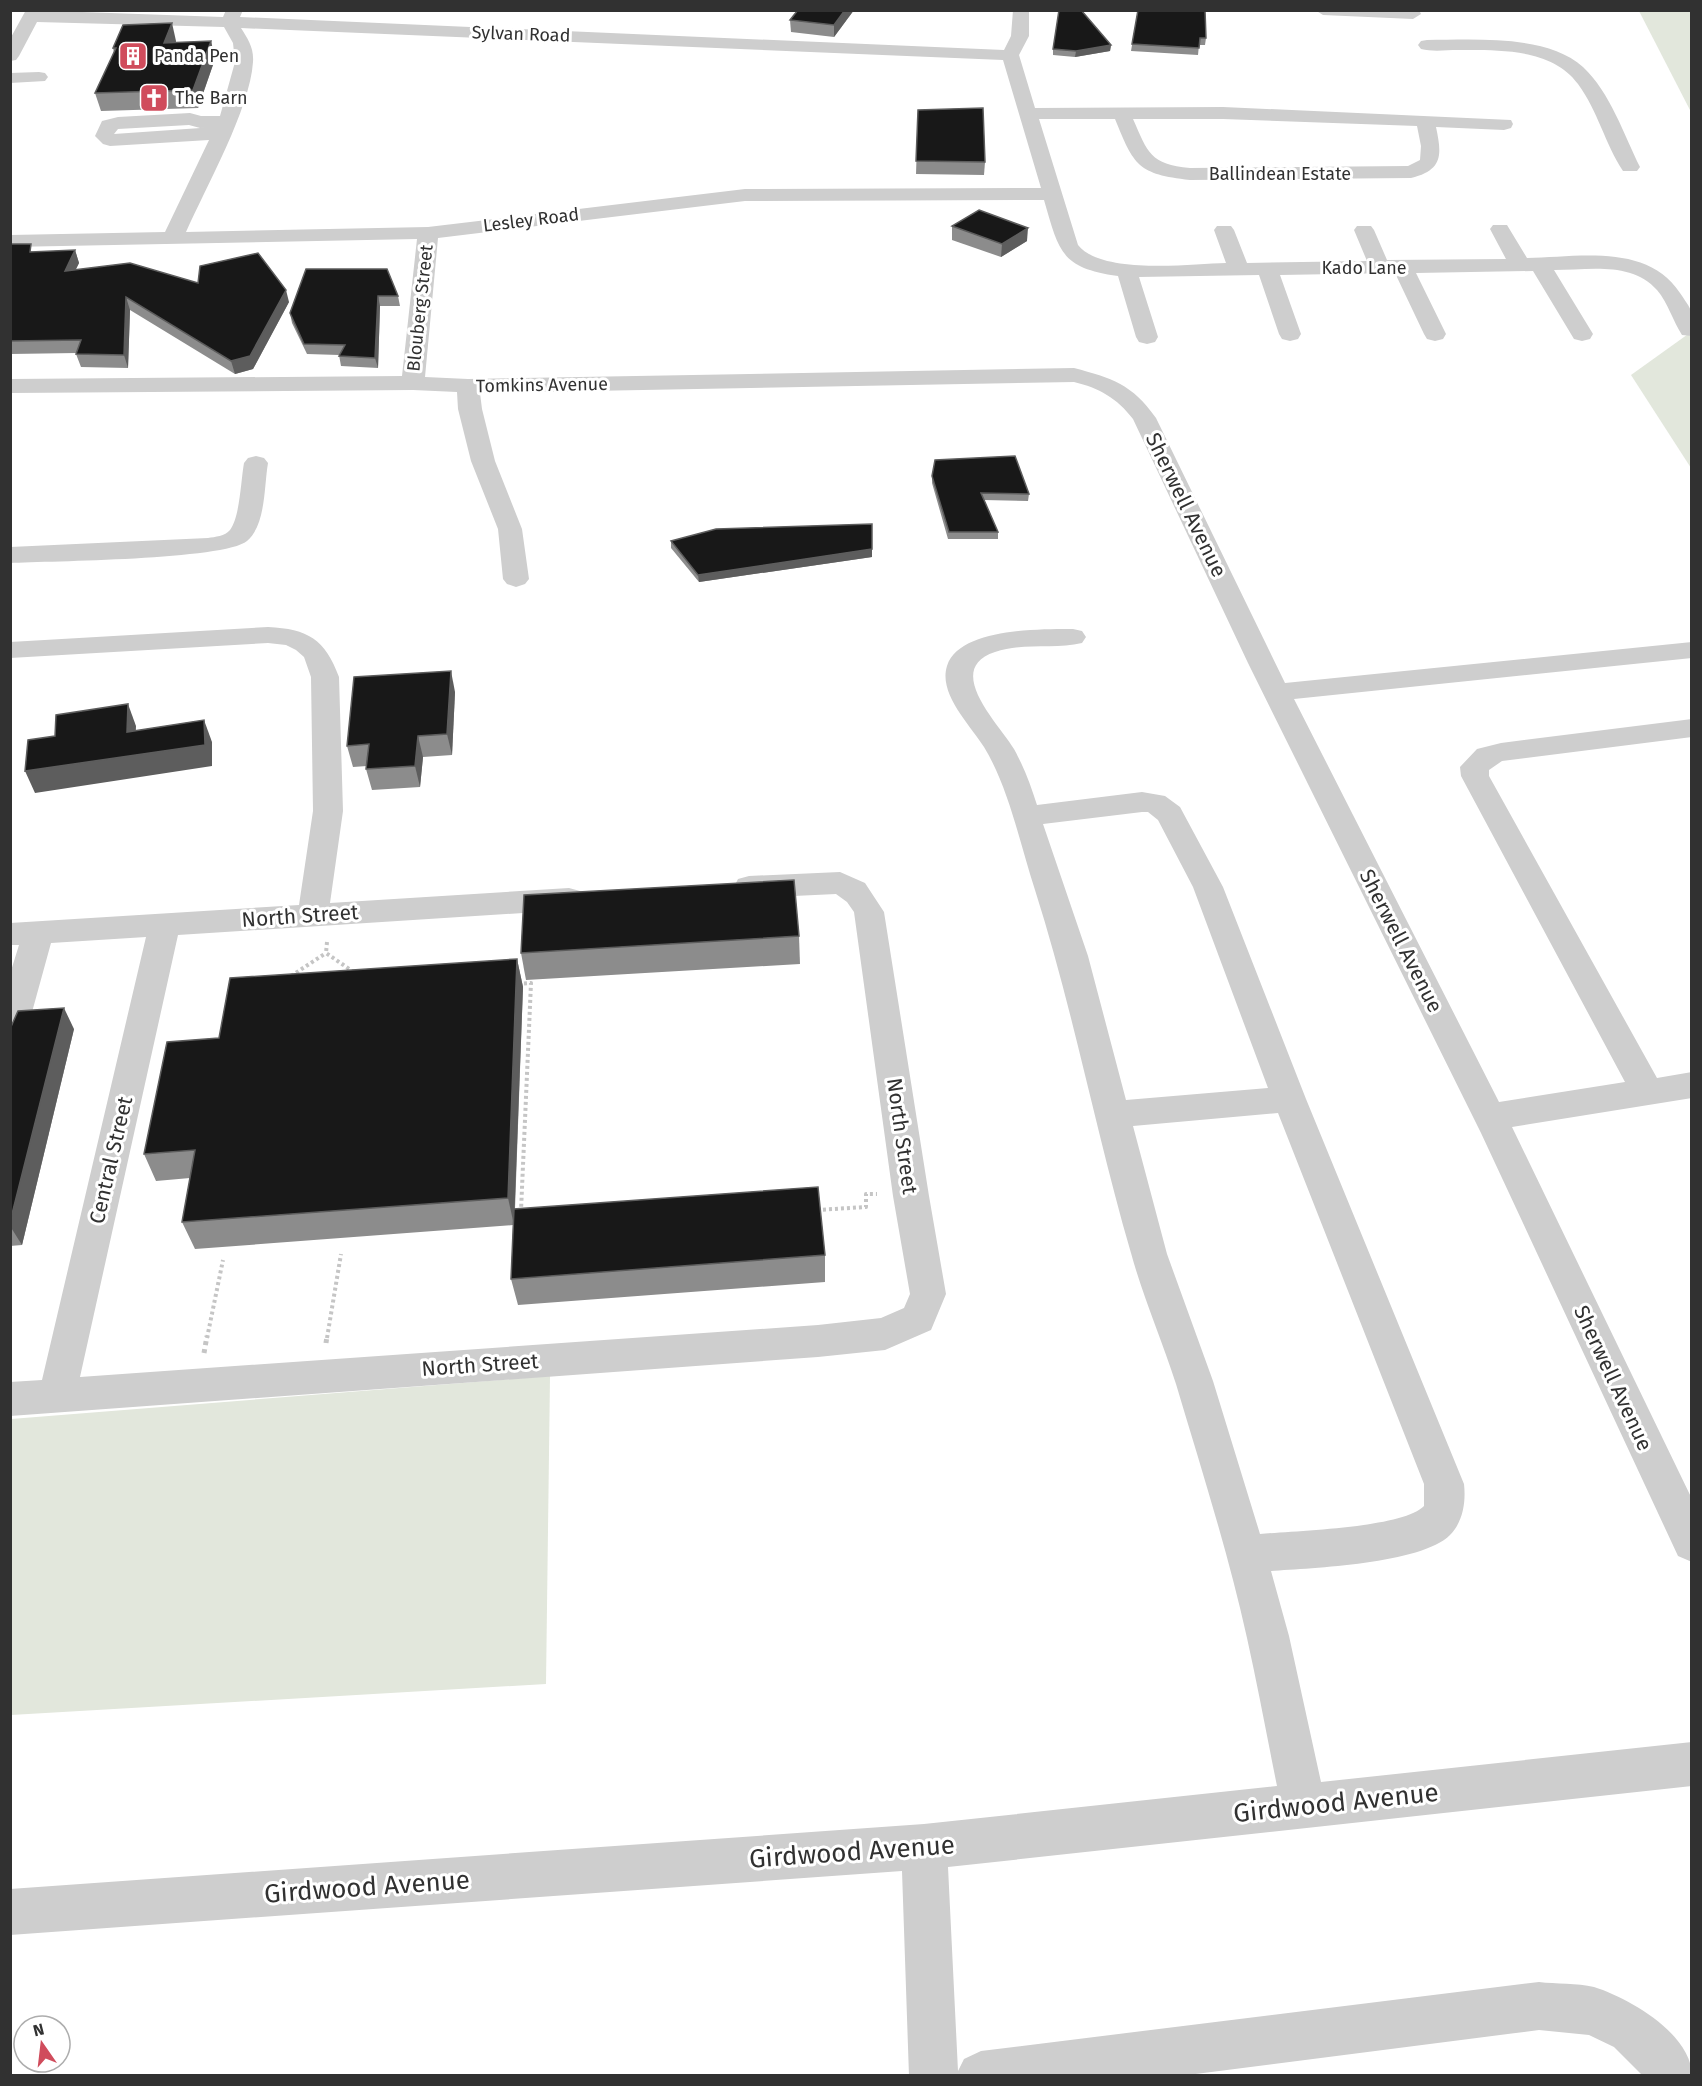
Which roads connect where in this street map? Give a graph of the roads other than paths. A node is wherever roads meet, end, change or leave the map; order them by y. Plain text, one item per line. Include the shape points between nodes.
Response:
1 (1021, 10) edge
2 (1323, 10) edge
3 (1415, 12) edge
4 (34, 14) edge
5 (232, 16) edge
6 (1427, 45) junction
7 (1010, 55) junction
8 (10, 56) edge
9 (1434, 63) dead end
10 (39, 77) dead end
11 (10, 78) edge
12 (1121, 112) junction
13 (1029, 114) junction
14 (1426, 122) junction
15 (1504, 124) dead end
16 (224, 128) junction
17 (190, 130) dead end
18 (1630, 167) dead end
19 (1052, 194) junction
20 (1500, 229) dead end
21 (1224, 230) dead end
22 (1364, 230) dead end
23 (428, 233) junction
24 (173, 237) junction
25 (10, 241) edge
26 (1531, 266) junction
27 (1380, 268) junction
28 (1403, 268) junction
29 (1239, 269) junction
30 (1267, 269) junction
31 (1127, 271) junction
32 (1690, 330) edge
33 (1290, 334) dead end
34 (1435, 334) dead end
35 (1581, 334) dead end
36 (1147, 337) dead end
37 (1074, 375) joint
38 (413, 383) junction
39 (10, 386) edge
40 (468, 386) junction
41 (256, 463) dead end
42 (10, 555) edge
43 (516, 579) dead end
44 (1073, 637) dead end
45 (10, 650) edge
46 (1692, 650) edge
47 (1276, 692) junction
48 (1692, 728) edge
49 (1027, 816) junction
50 (724, 889) edge
51 (605, 897) edge
52 (321, 915) junction
53 (165, 924) junction
54 (24, 933) edge
55 (10, 1034) edge
56 (1692, 1085) edge
57 (1647, 1090) junction
58 (1289, 1099) junction
59 (1115, 1114) junction
60 (1490, 1117) junction
61 (57, 1396) junction
62 (10, 1399) edge
63 (1692, 1543) edge
64 (1246, 1554) junction
65 (1692, 1764) edge
66 (1304, 1806) junction
67 (924, 1847) junction
68 (10, 1912) edge
69 (934, 2076) edge
70 (981, 2076) edge
71 (1670, 2076) edge

1 - 7 street via 1020,36
2 - 3 street
3 - 6 street
4 - 5 street, Sylvan Road via 116,24
4 - 8 street
5 - 7 street, Sylvan Road
5 - 16 street via 244,62
6 - 9 street
6 - 18 street via 1509,48 1544,52 1561,60 1577,71 1598,103
7 - 13 street
10 - 11 street
12 - 13 street
12 - 14 street
12 - 14 street, Ballindean Estate via 1144,161 1168,173 1190,174 1411,172 1429,164
13 - 19 street
14 - 15 street
16 - 17 street
16 - 24 street
19 - 23 street, Lesley Road via 745,195
19 - 31 street, Kado Lane via 1075,256 1085,263
20 - 26 street
21 - 29 street
22 - 27 street
23 - 24 street, Lesley Road
23 - 38 street, Blouberg Street
24 - 25 street, Lesley Road
26 - 28 street, Kado Lane
26 - 32 street, Kado Lane via 1616,263 1650,272 1662,280
26 - 35 street
27 - 28 street, Kado Lane
27 - 30 street, Kado Lane
28 - 34 street
29 - 30 street, Kado Lane
29 - 31 street, Kado Lane
30 - 33 street
31 - 36 street
37 - 40 street, Tomkins Avenue
37 - 47 street, Sherwell Avenue via 1114,387 1144,418
38 - 39 street, Tomkins Avenue
38 - 40 street, Tomkins Avenue
40 - 43 street via 483,461 510,529
41 - 42 street via 246,522 240,535 227,541 208,546
44 - 49 street via 1003,641 978,648 963,658 959,667 964,694 999,749
45 - 52 street via 268,635 286,636 311,647 319,656 325,677 328,811
46 - 47 street
47 - 60 street, Sherwell Avenue
48 - 57 street via 1501,752 1487,756 1474,767 1475,776
49 - 58 street via 1142,802 1155,803 1170,814 1208,887
49 - 59 street via 1072,956
50 - 61 street, North Street via 840,883 852,888 869,912 928,1294 918,1319 885,1334
51 - 52 street, North Street
52 - 53 street, North Street
53 - 54 street, North Street
53 - 61 street, Central Street
54 - 55 street
56 - 57 street
57 - 60 street
58 - 59 street
58 - 64 street via 1444,1484 1446,1502 1432,1525 1413,1533
59 - 64 street via 1149,1254 1194,1381
60 - 63 street, Sherwell Avenue
61 - 62 street, North Street
64 - 66 street via 1268,1636
65 - 66 street, Girdwood Avenue
66 - 67 street, Girdwood Avenue
67 - 68 street, Girdwood Avenue
67 - 69 street
70 - 71 street via 1539,2006 1593,2011 1631,2030 1657,2053

